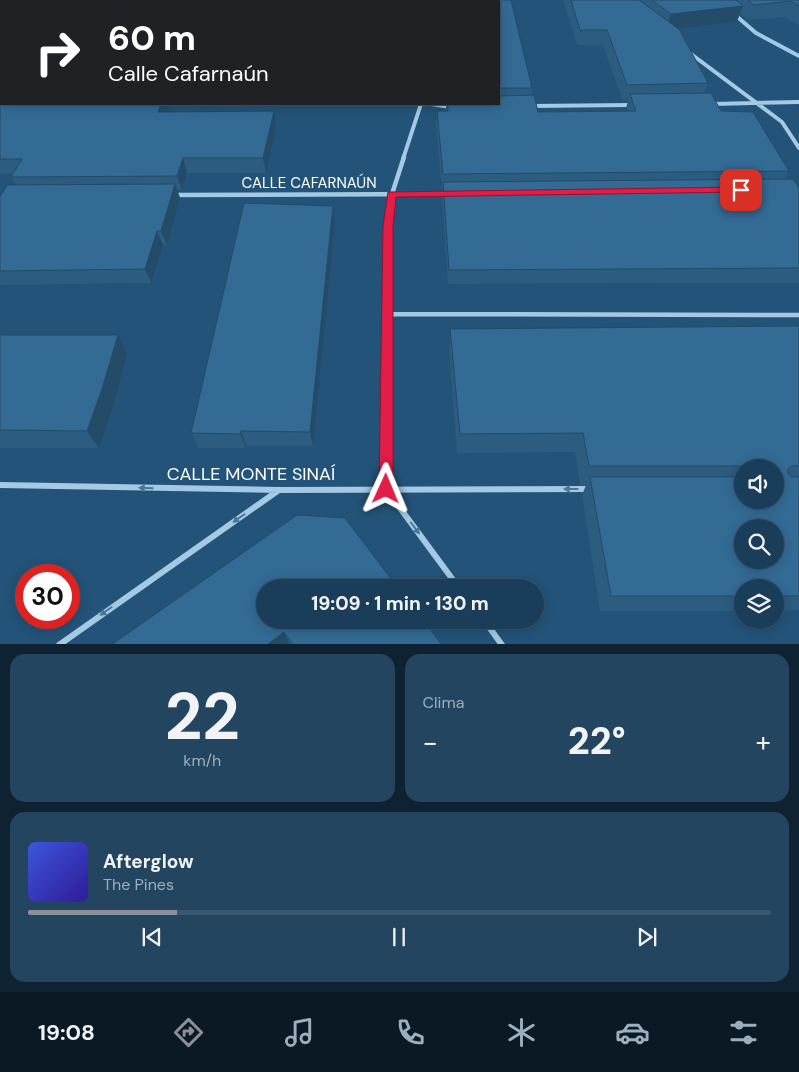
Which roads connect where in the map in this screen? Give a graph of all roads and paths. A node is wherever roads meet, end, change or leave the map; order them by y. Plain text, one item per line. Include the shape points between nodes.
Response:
1 (734, 13) edge
2 (682, 46) edge
3 (799, 56) edge
4 (799, 102) edge
5 (707, 104) edge
6 (757, 104) junction
7 (421, 105) edge
8 (440, 105) edge
9 (637, 105) edge
10 (528, 106) edge
11 (459, 107) edge
12 (799, 148) edge
13 (392, 194) junction
14 (451, 194) edge
15 (166, 195) edge
16 (388, 314) junction
17 (799, 315) edge
18 (0, 485) edge
19 (386, 489) junction
20 (594, 489) edge
21 (279, 490) junction
22 (452, 579) edge
23 (491, 629) edge
24 (59, 644) edge
25 (502, 644) edge

1 - 3 street via 756,33
2 - 6 street
4 - 6 street
5 - 6 street
6 - 12 street via 782,122
7 - 13 street
8 - 11 street
9 - 10 street
13 - 14 street, CALLE CAFARNAÚN
13 - 15 street, CALLE CAFARNAÚN
13 - 16 street via 388,226
16 - 17 street
16 - 19 street
21 -> 18 street, CALLE MONTE SINAÍ
20 -> 19 street, CALLE MONTE SINAÍ
19 - 21 street, CALLE MONTE SINAÍ
19 -> 22 street
21 -> 24 street
23 - 25 street

